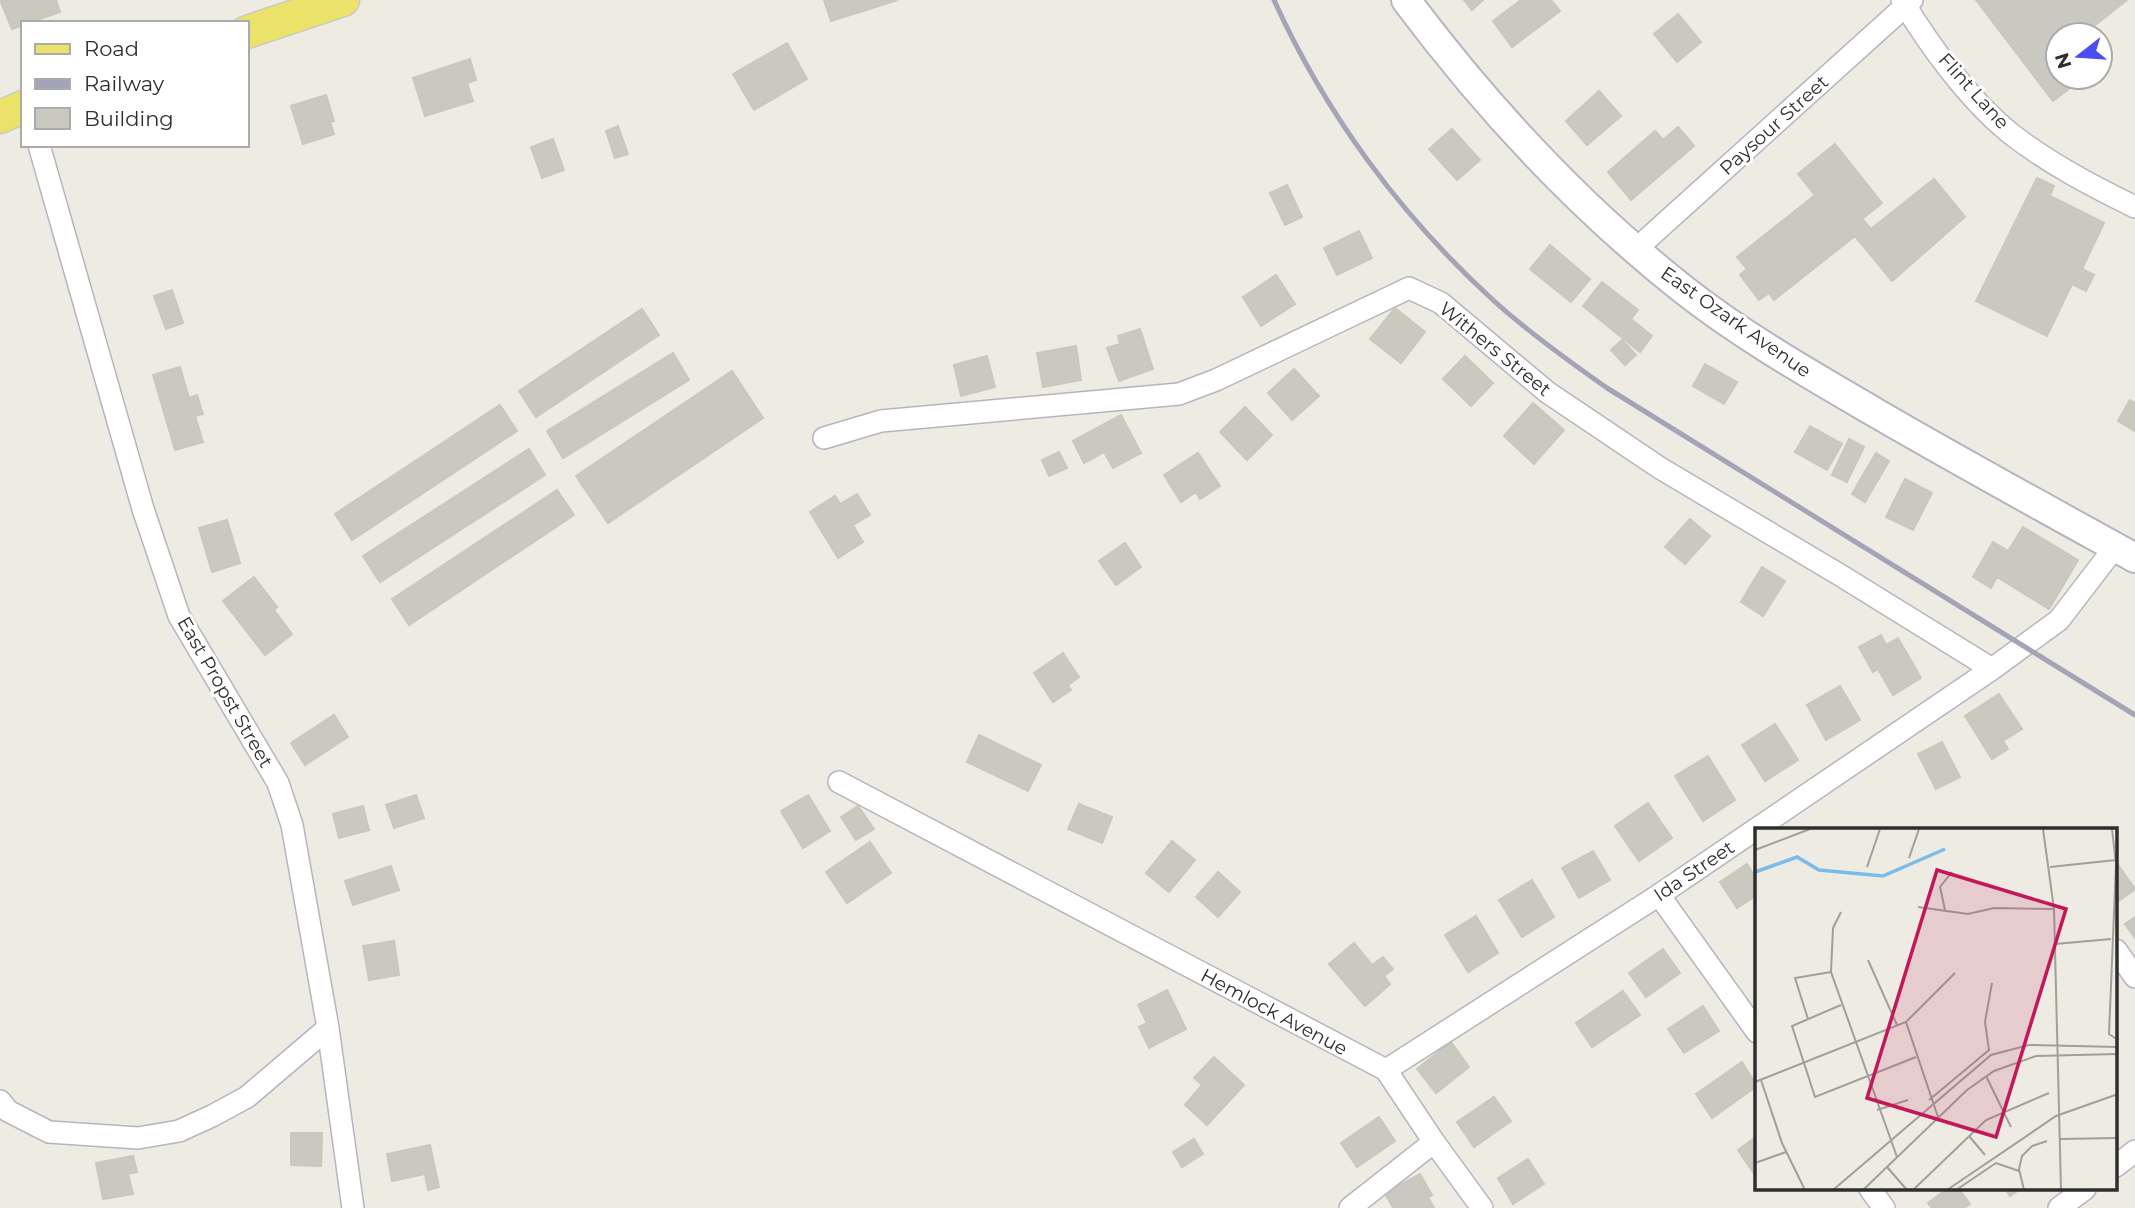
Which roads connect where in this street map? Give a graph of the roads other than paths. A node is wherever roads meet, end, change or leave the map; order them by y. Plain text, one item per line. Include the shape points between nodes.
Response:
1 (1406, 0) edge
2 (330, 2) edge
3 (1906, 2) edge
4 (248, 32) edge
5 (21, 108) edge
6 (0, 117) edge
7 (40, 147) edge
8 (2135, 207) edge
9 (1635, 250) junction
10 (824, 438) dead end
11 (2125, 553) edge
12 (1992, 670) junction
13 (839, 782) dead end
14 (1758, 828) edge
15 (1755, 830) edge
16 (1659, 895) junction
17 (2118, 953) edge
18 (2135, 977) edge
19 (328, 1028) junction
20 (1755, 1029) edge
21 (1385, 1070) junction
22 (0, 1101) edge
23 (1434, 1142) junction
24 (2135, 1152) edge
25 (2118, 1165) edge
26 (1871, 1190) edge
27 (2084, 1190) edge
28 (353, 1208) edge
29 (1350, 1208) edge
30 (1482, 1208) edge
31 (1884, 1208) edge
32 (2059, 1208) edge

1 - 9 main road, East Ozark Avenue via 1504,120
2 - 4 main road
3 - 8 street, Flint Lane via 1947,64 2010,132 2057,165
3 - 9 street, Paysour Street
5 - 6 main road
7 - 19 street, East Propst Street via 143,509 179,616 278,783 292,825
9 - 11 main road, East Ozark Avenue via 1696,298 1810,374
10 - 12 street, Withers Street via 881,421 1179,394 1409,288 1441,303 1547,392 1660,468
11 - 12 street, Ida Street via 2059,620
12 - 14 street, Ida Street
13 - 21 street, Hemlock Avenue
15 - 16 street, Ida Street
16 - 20 street
16 - 21 street, Ida Street
17 - 18 street
19 - 22 street via 247,1097 179,1130 138,1138 49,1132 8,1111
19 - 28 street, East Propst Street
21 - 23 street, Hemlock Avenue
23 - 29 street
23 - 30 street, Hemlock Avenue
24 - 25 street
26 - 31 street
27 - 32 street

